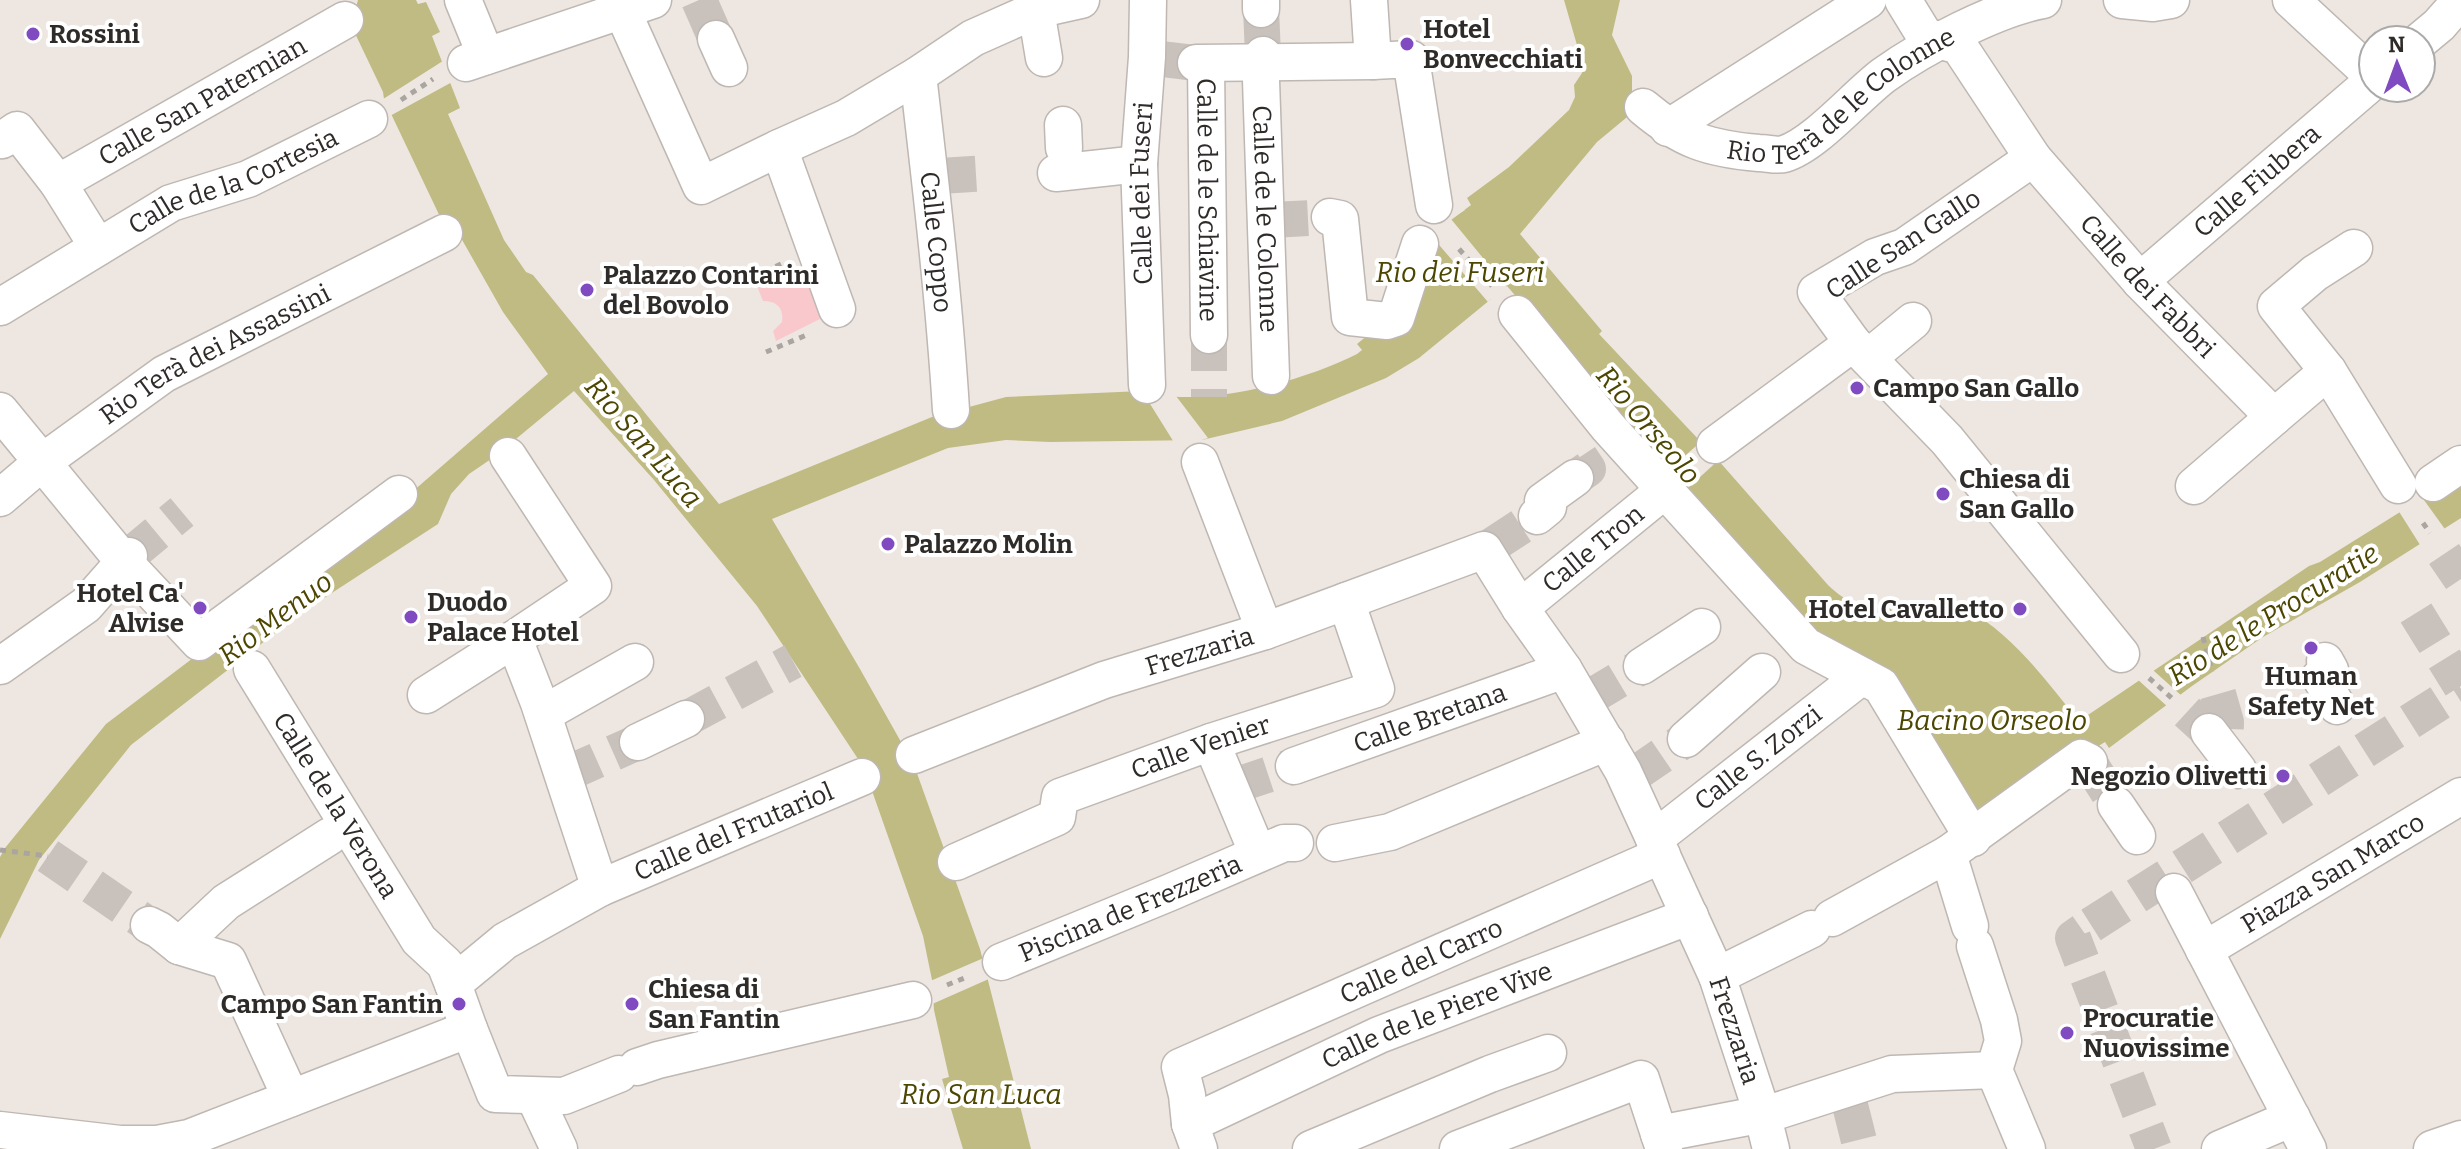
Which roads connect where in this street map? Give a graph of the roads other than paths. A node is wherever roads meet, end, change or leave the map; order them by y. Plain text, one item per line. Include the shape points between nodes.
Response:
1 (463, 0) edge
2 (1081, 0) edge
3 (1148, 0) edge
4 (1369, 0) edge
5 (1868, 0) edge
6 (1903, 0) edge
7 (2043, 0) edge
8 (2122, 0) edge
9 (2171, 0) edge
10 (2291, 0) edge
11 (633, 10) edge
12 (1036, 10) junction
13 (345, 20) dead end
14 (1941, 41) junction
15 (1044, 58) dead end
16 (1264, 59) junction
17 (1373, 61) junction
18 (2357, 63) edge
19 (918, 75) junction
20 (2357, 92) edge
21 (382, 112) road end
22 (1, 140) edge
23 (779, 148) junction
24 (1063, 156) dead end
25 (2033, 158) junction
26 (1139, 164) junction
27 (58, 183) junction
28 (1434, 205) dead end
29 (1330, 217) dead end
30 (444, 233) dead end
31 (1435, 241) road end
32 (98, 247) junction
33 (2354, 248) dead end
34 (2140, 281) junction
35 (0, 307) edge
36 (837, 309) dead end
37 (1517, 314) road end
38 (1913, 321) dead end
39 (1209, 335) tunnel mouth
40 (1860, 351) junction
41 (2328, 371) junction
42 (1271, 376) dead end
43 (1147, 385) dead end
44 (951, 410) dead end
45 (0, 411) edge
46 (2274, 417) junction
47 (1715, 445) dead end
48 (508, 456) dead end
49 (1200, 462) dead end
50 (41, 463) junction
51 (2431, 477) edge
52 (1575, 478) tunnel mouth
53 (2194, 486) dead end
54 (1666, 489) junction
55 (399, 494) dead end
56 (0, 498) edge
57 (1537, 516) tunnel mouth
58 (127, 559) junction
59 (1346, 601) junction
60 (1520, 608) junction
61 (1702, 627) dead end
62 (1265, 631) junction
63 (514, 639) junction
64 (2121, 654) dead end
65 (2325, 661) dead end
66 (635, 662) dead end
67 (0, 666) edge
68 (1642, 666) tunnel mouth
69 (252, 669) dead end
70 (1564, 670) junction
71 (1762, 672) dead end
72 (1862, 676) junction
73 (426, 695) dead end
74 (2337, 706) dead end
75 (543, 714) junction
76 (686, 719) tunnel mouth
77 (2209, 732) tunnel mouth
78 (1686, 739) tunnel mouth
79 (638, 742) tunnel mouth
80 (1211, 742) junction
81 (1607, 742) junction
82 (914, 755) dead end
83 (2089, 762) dead end
84 (1294, 766) tunnel mouth
85 (2238, 770) dead end
86 (862, 777) dead end
87 (2461, 796) edge
88 (2116, 805) tunnel mouth
89 (341, 829) junction
90 (2137, 836) dead end
91 (1295, 843) dead end
92 (1335, 843) dead end
93 (1960, 846) junction
94 (1658, 847) junction
95 (1258, 854) junction
96 (956, 862) dead end
97 (601, 882) junction
98 (2174, 892) dead end
99 (1690, 916) junction
100 (149, 925) tunnel mouth
101 (179, 946) junction
102 (2204, 950) junction
103 (1001, 962) dead end
104 (1717, 976) junction
105 (453, 984) junction
106 (913, 1000) dead end
107 (469, 1029) junction
108 (1548, 1053) dead end
109 (1987, 1061) junction
110 (549, 1096) junction
111 (291, 1098) junction
112 (1768, 1112) junction
113 (0, 1130) edge
114 (2300, 1133) edge
115 (1194, 1137) edge
116 (1664, 1138) edge
117 (2461, 1139) edge
118 (1317, 1146) edge
119 (559, 1149) edge
120 (1458, 1149) edge
121 (1771, 1149) edge
122 (2027, 1149) edge
123 (2220, 1149) edge
124 (2432, 1149) edge

1 - 11 street via 465,64
2 - 12 street
3 - 26 street, Calle dei Fuseri via 1150,58
4 - 17 street
5 - 14 street, Rio Terà de le Colonne via 1656,117 1704,145 1783,154 1884,76
6 - 14 street, Calle dei Fabbri via 1925,36
7 - 14 street, Rio Terà de le Colonne via 2021,4
8 - 9 street
10 - 18 street
11 - 23 street via 701,186
12 - 15 street
12 - 19 street via 973,38
13 - 27 street, Calle San Paternian
14 - 25 street, Calle dei Fabbri via 1959,46
16 - 17 street
16 - 39 street, Calle de le Schiavine via 1201,64
16 - 42 street, Calle de le Colonne
17 - 28 street via 1411,59
19 - 23 street via 846,118
19 - 44 street, Calle Coppo via 933,168
20 - 34 street, Calle Fiubera
21 - 32 street, Calle de la Cortesia via 248,179 171,203
22 - 27 street via 17,130
23 - 36 street
24 - 26 street
25 - 34 street, Calle dei Fabbri
25 - 40 street, Calle San Gallo via 1904,247 1875,257 1816,292
26 - 43 street, Calle dei Fuseri
27 - 32 street
29 - 31 street via 1340,219 1350,317 1396,318
30 - 50 street, Rio Terà dei Assassini via 164,374
32 - 35 street, Calle de la Cortesia
33 - 41 street via 2276,306
34 - 46 street, Calle dei Fabbri
37 - 54 street via 1605,429
38 - 40 street
40 - 47 street
40 - 64 street via 1947,440
41 - 46 street
41 - 51 street
45 - 50 street
46 - 53 street
48 - 63 street via 593,586
49 - 62 street
50 - 56 street, Rio Terà dei Assassini
50 - 58 street
52 - 57 street via 1543,501 1548,507
54 - 60 street, Calle Tron
54 - 72 street via 1806,646
55 - 58 street via 199,642
58 - 67 street via 86,605
59 - 60 street, Frezzaria via 1488,548
59 - 62 street, Frezzaria
59 - 80 street, Calle Venier via 1376,689
60 - 70 street, Frezzaria
61 - 68 street
62 - 82 street, Frezzaria via 1104,680
63 - 73 street
63 - 75 street
65 - 74 street via 2330,670 2320,677
66 - 75 street
69 - 89 street, Calle de la Verona
70 - 81 street, Frezzaria
70 - 84 street, Calle Bretana
71 - 78 street
72 - 93 street via 1881,686
72 - 94 street, Calle S. Zorzi
75 - 97 street
76 - 79 street
77 - 85 street
80 - 95 street
80 - 96 street, Calle Venier via 1060,797 1057,817
81 - 92 street via 1512,799
81 - 94 street, Frezzaria via 1629,777
83 - 93 street via 2081,758
86 - 97 street, Calle del Frutariol
87 - 102 street, Piazza San Marco
88 - 90 street
89 - 101 street via 226,902
89 - 105 street, Calle de la Verona via 419,940 445,964
91 - 95 street, Piscina de Frezzeria
93 - 104 street
93 - 109 street via 1972,936 1999,1020
94 - 99 street, Frezzaria
94 - 115 street, Calle del Carro via 1180,1067
95 - 103 street, Piscina de Frezzeria
97 - 105 street via 505,941
98 - 102 street
99 - 104 street, Frezzaria
99 - 115 street, Calle de le Piere Vive via 1379,1035
100 - 101 street
101 - 111 street via 228,961
102 - 114 street
104 - 112 street, Frezzaria
105 - 107 street
106 - 110 street via 658,1060
107 - 110 street via 495,1094
107 - 111 street
108 - 118 street
109 - 112 street via 1892,1074 1848,1094
109 - 122 street
110 - 119 street
111 - 113 street via 189,1138 157,1144
112 - 116 street
112 - 121 street, Frezzaria
114 - 123 street
116 - 120 street via 1641,1079
117 - 124 street

